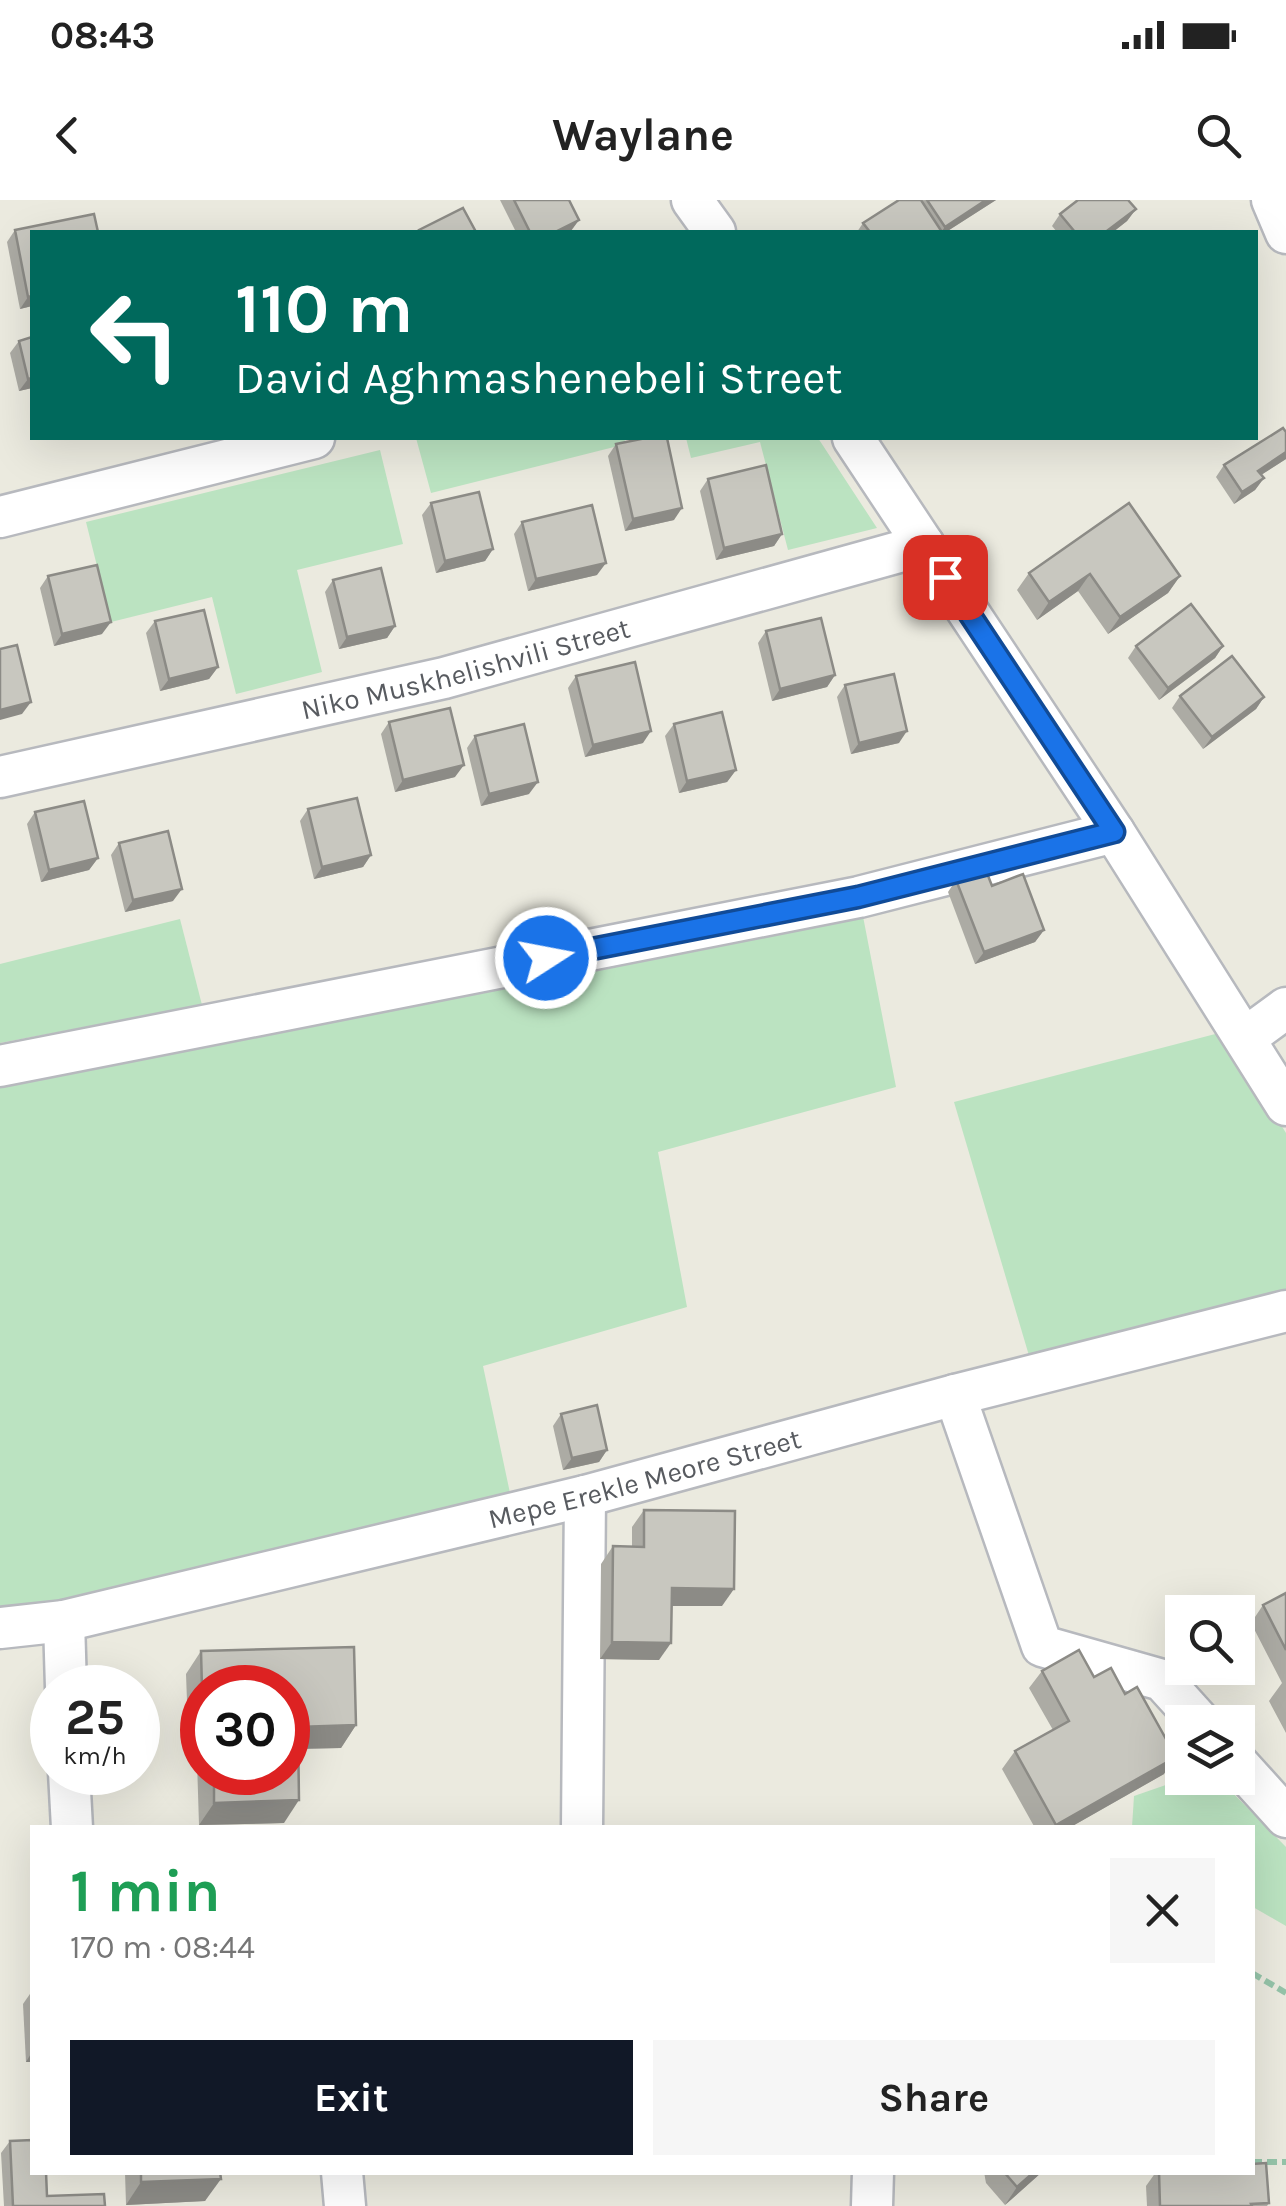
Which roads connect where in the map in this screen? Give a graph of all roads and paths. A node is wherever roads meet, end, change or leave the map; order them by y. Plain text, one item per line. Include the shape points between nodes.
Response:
1 (1272, 200) edge
2 (1286, 233) edge
3 (306, 440) edge
4 (854, 440) edge
5 (0, 517) edge
6 (924, 545) junction
7 (0, 777) edge
8 (1114, 832) junction
9 (1286, 1008) edge
10 (1244, 1038) junction
11 (0, 1066) edge
12 (1286, 1105) edge
13 (1286, 1311) edge
14 (955, 1395) junction
15 (585, 1496) junction
16 (64, 1622) junction
17 (0, 1628) edge
18 (65, 1665) edge
19 (1185, 1705) edge
20 (1255, 1783) edge
21 (71, 1795) edge
22 (1286, 1817) edge
23 (72, 1825) edge
24 (582, 1825) edge
25 (1255, 1975) edge
26 (1286, 1993) edge
27 (1255, 2162) edge
28 (1286, 2162) edge
29 (342, 2175) edge
30 (873, 2175) edge
31 (345, 2206) edge
32 (872, 2206) edge

1 - 2 street
3 - 5 street
4 - 6 street
6 - 7 street, Niko Muskhelishvili Street via 444,678
6 - 8 street
8 - 10 street
8 - 11 street via 858,897
9 - 10 street
10 - 12 street
13 - 14 street, Mepe Erekle Meore Street
14 - 15 street, Mepe Erekle Meore Street
14 - 19 street via 1042,1646 1162,1680
15 - 16 street, Mepe Erekle Meore Street
15 - 24 street
16 - 17 street, Mepe Erekle Meore Street
16 - 18 street
20 - 22 street
21 - 23 street
25 - 26 path
27 - 28 path
29 - 31 street
30 - 32 street

